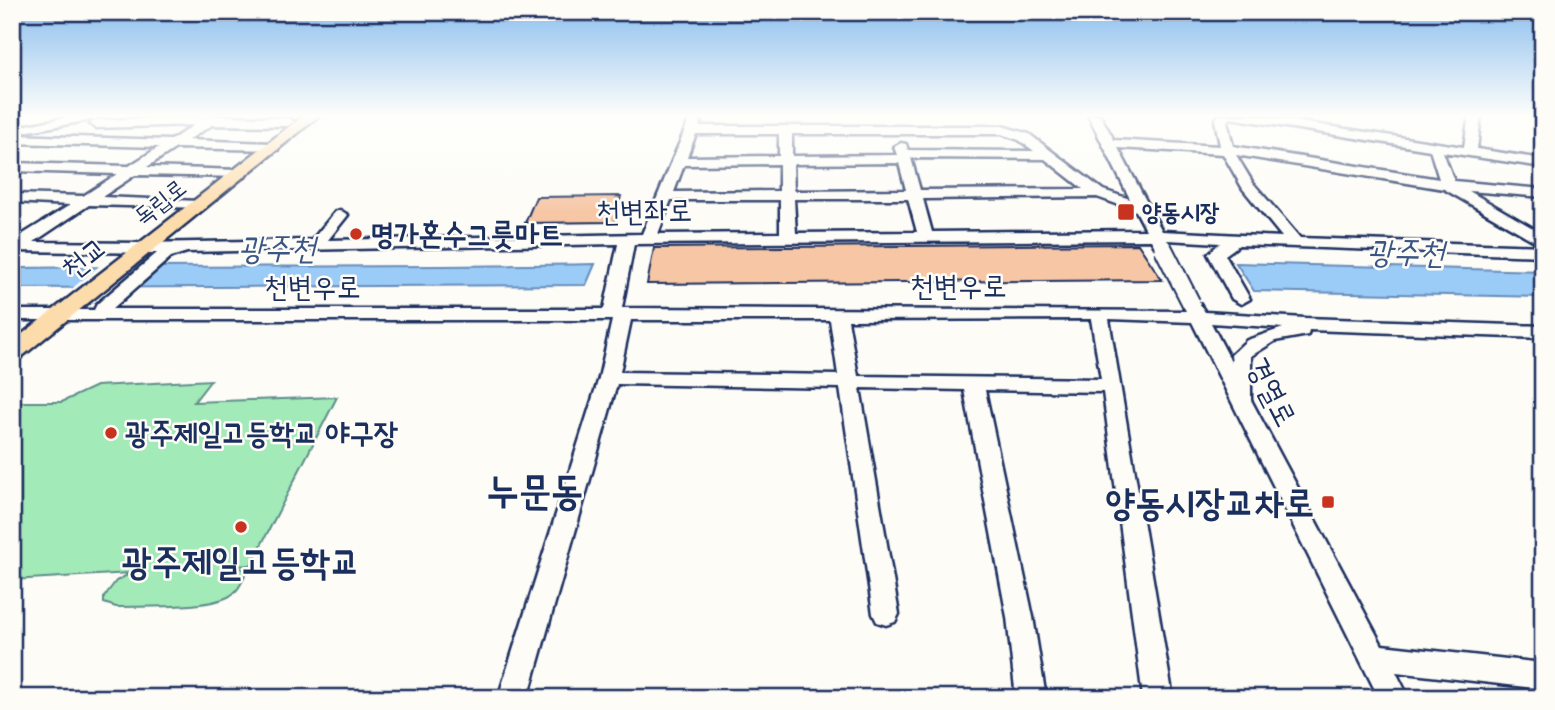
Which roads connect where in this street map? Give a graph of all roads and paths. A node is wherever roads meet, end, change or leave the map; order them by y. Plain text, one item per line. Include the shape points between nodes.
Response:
1 (55, 148) edge
2 (168, 148) edge
3 (272, 148) edge
4 (684, 148) edge
5 (786, 148) edge
6 (900, 148) edge
7 (1038, 148) edge
8 (1112, 148) edge
9 (1191, 148) edge
10 (1437, 148) edge
11 (1445, 148) edge
12 (1471, 148) edge
13 (1228, 150) junction
14 (1470, 152) junction
15 (1047, 155) junction
16 (903, 157) junction
17 (786, 160) junction
18 (679, 161) junction
19 (1543, 163) edge
20 (16, 169) edge
21 (133, 171) junction
22 (240, 174) junction
23 (1448, 185) junction
24 (1098, 193) junction
25 (1543, 193) edge
26 (913, 194) junction
27 (787, 195) junction
28 (665, 196) junction
29 (12, 198) edge
30 (85, 201) junction
31 (200, 205) junction
32 (1143, 208) junction
33 (340, 215) dead end
34 (926, 237) junction
35 (788, 238) junction
36 (627, 239) junction
37 (648, 239) junction
38 (1235, 240) junction
39 (1543, 241) edge
40 (1160, 242) junction
41 (1295, 243) junction
42 (316, 245) junction
43 (14, 246) edge
44 (189, 247) junction
45 (140, 250) junction
46 (1543, 251) edge
47 (1241, 299) junction
48 (1194, 309) junction
49 (65, 312) junction
50 (104, 312) junction
51 (617, 313) junction
52 (838, 314) junction
53 (1099, 314) junction
54 (12, 315) edge
55 (1305, 324) junction
56 (1351, 325) junction
57 (1543, 331) edge
58 (12, 353) edge
59 (609, 377) junction
60 (848, 382) junction
61 (973, 383) junction
62 (1112, 386) junction
63 (1243, 405) junction
64 (886, 614) dead end
65 (1373, 657) junction
66 (1543, 676) edge
67 (513, 698) edge
68 (1031, 698) edge
69 (1158, 698) edge
70 (1394, 698) edge

1 - 20 street
2 - 21 street
3 - 22 main road, 독립로
4 - 18 street
5 - 17 street
6 - 16 street
7 - 15 street
8 - 32 street, 경열로
9 - 13 street
10 - 23 street
11 - 14 street
12 - 14 street
13 - 23 street
13 - 41 street
14 - 19 street
15 - 16 street
15 - 24 street
16 - 17 street
16 - 26 street
17 - 18 street
17 - 27 street
18 - 28 street
20 - 21 street
21 - 22 street
21 - 30 street
22 - 31 main road, 독립로
23 - 25 street
23 - 39 street
24 - 26 street
24 - 32 street
26 - 27 street
26 - 34 street
27 - 28 street
27 - 35 street
28 - 37 street
29 - 30 street
30 - 31 street
30 - 43 street
31 - 45 main road, 독립로
32 - 40 street, 경열로
33 - 42 street
34 - 35 street, 천변좌로
34 - 40 street, 천변좌로
35 - 37 street, 천변좌로
36 - 37 street, 천변좌로
36 - 42 street, 천변좌로
36 - 51 street
38 - 40 street, 천변좌로
38 - 41 street, 천변좌로
38 - 47 street via 1216,254
40 - 48 street, 경열로, bridge
41 - 46 street, 천변좌로
42 - 44 street, 천변좌로
43 - 45 street, 천변좌로
44 - 45 street, 천변좌로
44 - 50 street via 165,254
45 - 49 main road, 천교
47 - 48 street via 1229,309
47 - 55 street, 천변우로 via 1276,317
48 - 53 street, 천변우로
48 - 55 street, 천변우로
48 - 63 street, 경열로
49 - 50 street, 천변우로
49 - 54 street, 천변우로
49 - 58 main road
50 - 51 street, 천변우로
51 - 52 street, 천변우로
51 - 59 street
52 - 53 street, 천변우로
52 - 60 street
53 - 62 street
55 - 56 street, 천변우로
56 - 57 street, 천변우로
56 - 63 street via 1287,332 1247,348 1241,355
59 - 60 street
59 - 67 street
60 - 61 street
60 - 64 street
61 - 62 street
61 - 68 street via 1020,617
62 - 69 street
63 - 65 street, 경열로
65 - 66 street
65 - 70 street, 경열로

